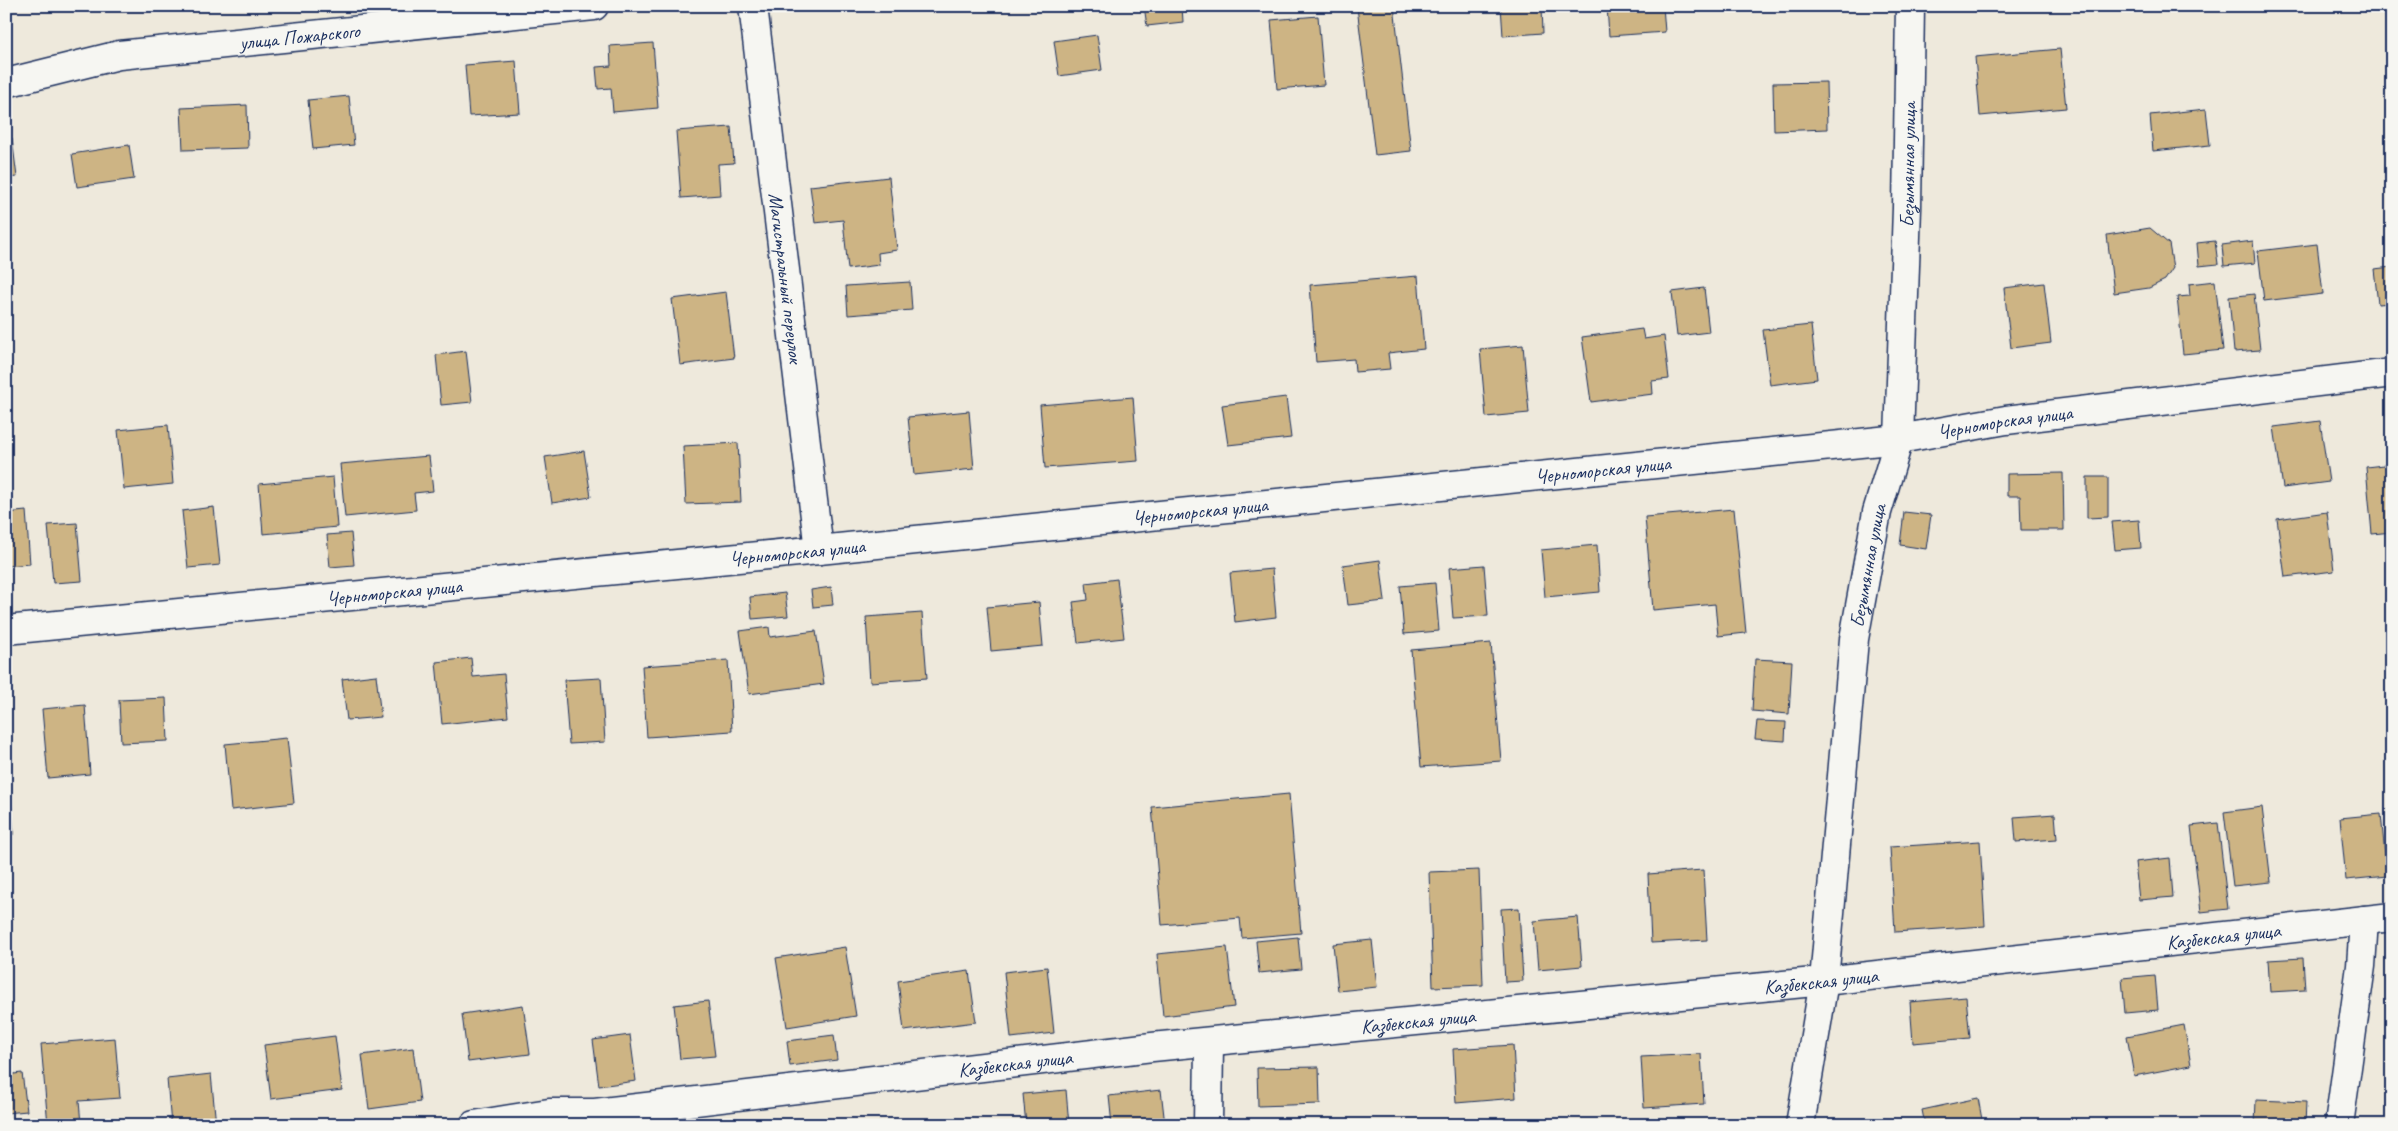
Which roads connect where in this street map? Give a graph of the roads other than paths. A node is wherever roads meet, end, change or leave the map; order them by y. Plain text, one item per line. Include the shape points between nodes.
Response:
1 (594, 6) edge
2 (754, 6) edge
3 (1910, 6) edge
4 (6, 82) edge
5 (2392, 373) edge
6 (1899, 438) junction
7 (819, 550) junction
8 (6, 630) edge
9 (2392, 917) edge
10 (2364, 920) junction
11 (1824, 981) junction
12 (1209, 1043) junction
13 (474, 1125) edge
14 (1208, 1125) edge
15 (1800, 1125) edge
16 (2339, 1125) edge

1 - 4 street, улица Пожарского via 119,55
2 - 7 street, Магистральный переулок
3 - 6 street, Безымянная улица
5 - 6 street, Черноморская улица via 2006,420
6 - 7 street, Черноморская улица
6 - 11 street, Безымянная улица via 1877,512 1854,639
7 - 8 street, Черноморская улица
9 - 10 street, Казбекская улица
10 - 11 street, Казбекская улица
10 - 16 street via 2361,966
11 - 12 street, Казбекская улица
11 - 15 street, Безымянная улица
12 - 13 street, Казбекская улица via 595,1113 549,1113
12 - 14 street

